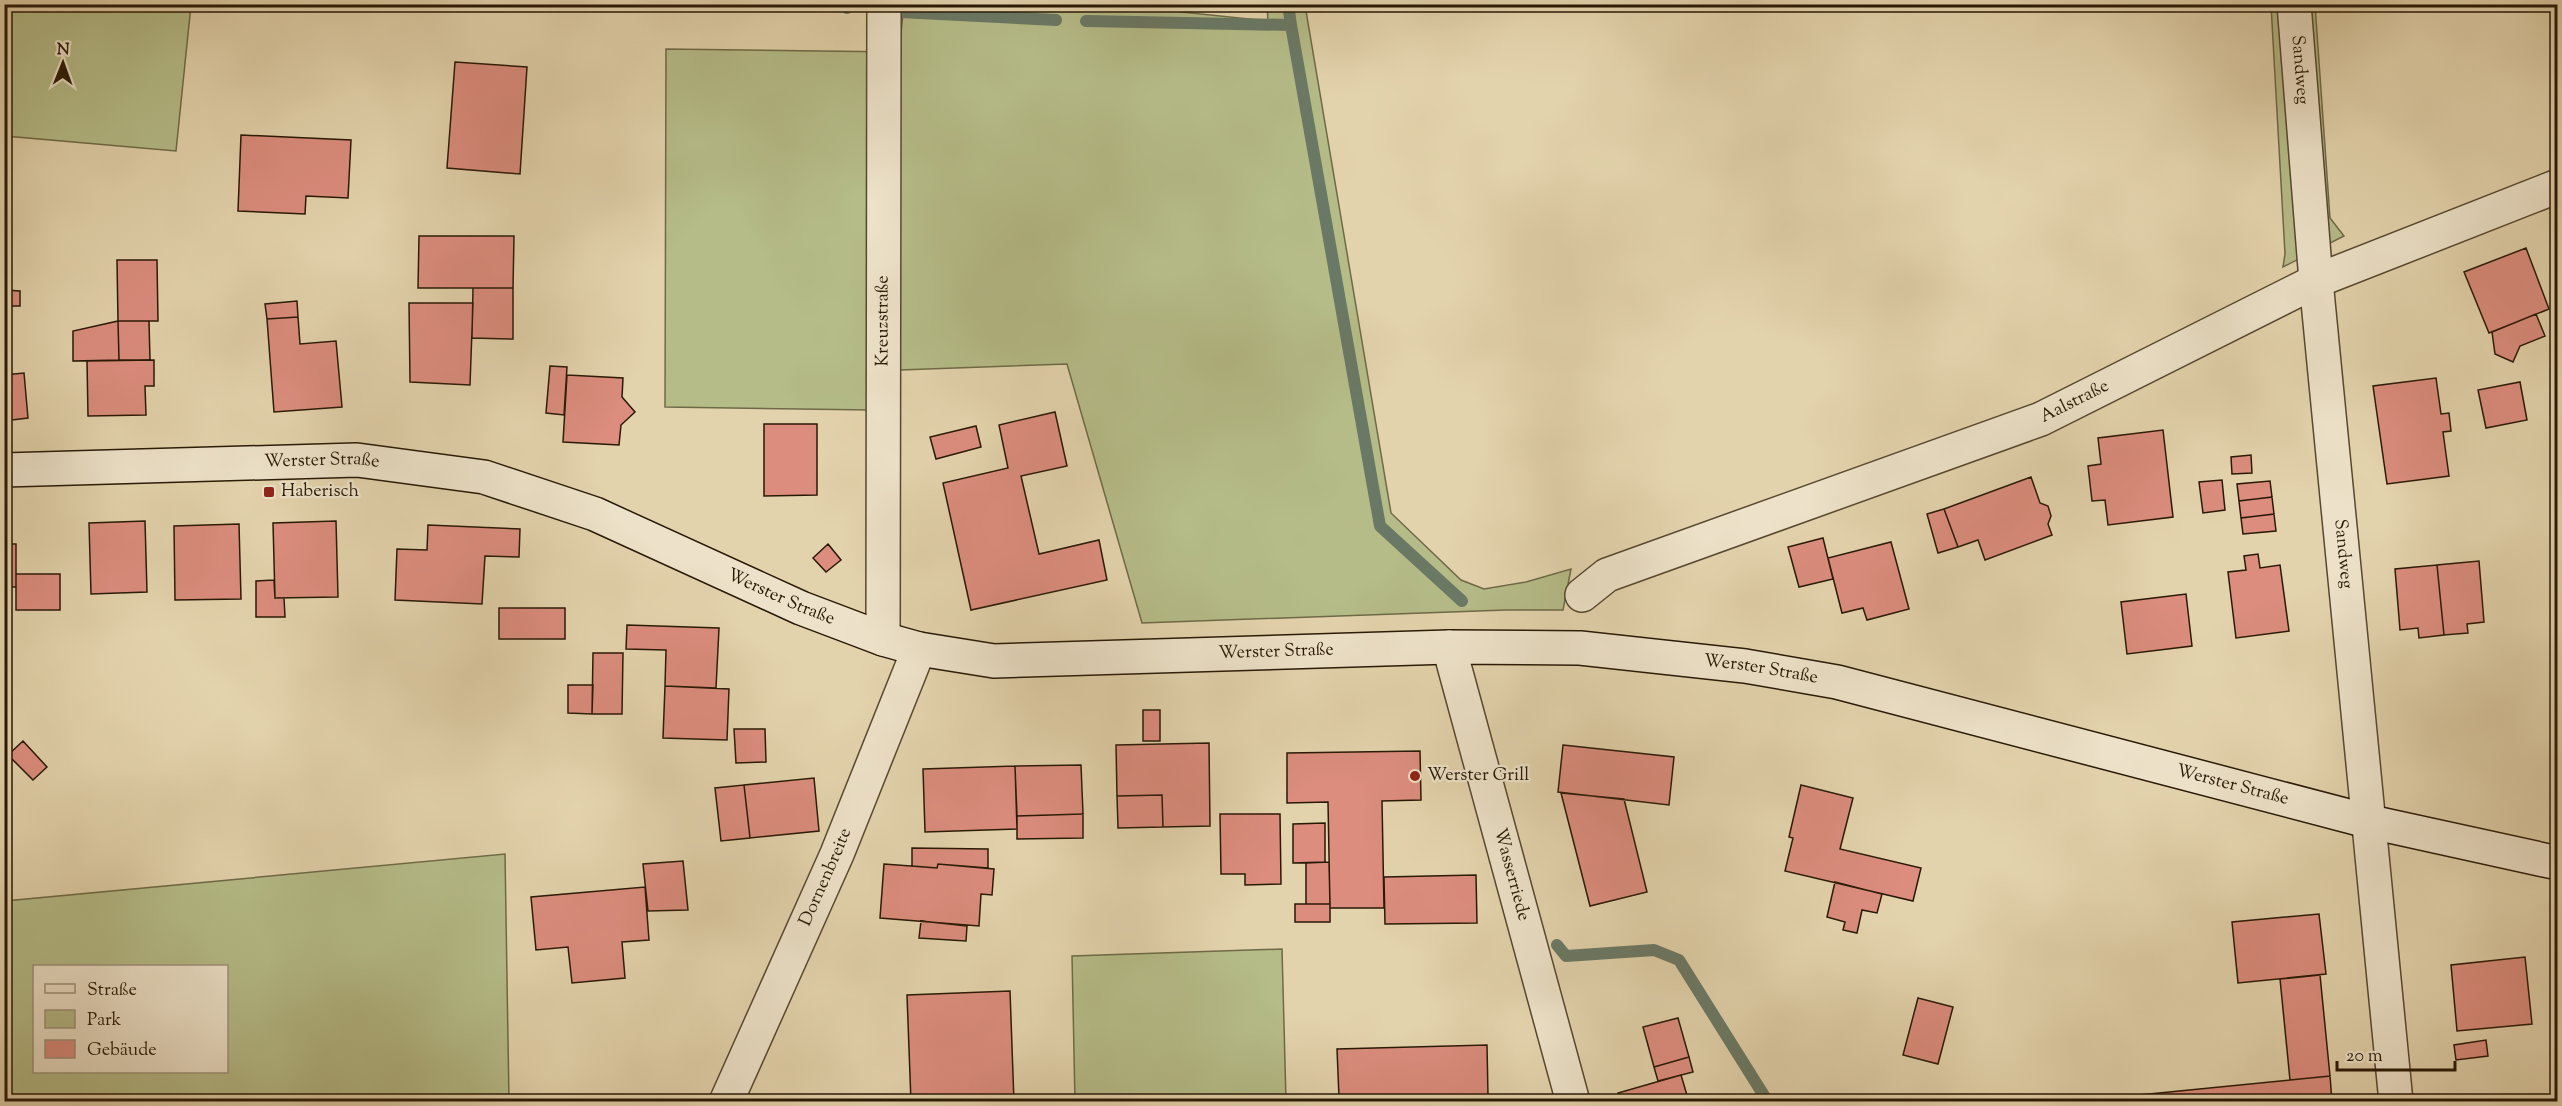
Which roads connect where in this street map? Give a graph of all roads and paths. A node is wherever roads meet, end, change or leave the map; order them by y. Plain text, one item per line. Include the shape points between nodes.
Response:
1 (884, 4) edge
2 (2294, 4) edge
3 (2558, 186) edge
4 (2316, 281) junction
5 (4, 470) edge
6 (1582, 595) dead end
7 (883, 639) junction
8 (1449, 647) junction
9 (919, 649) junction
10 (2371, 822) junction
11 (2558, 863) edge
12 (726, 1101) edge
13 (1573, 1101) edge
14 (2396, 1101) edge

1 - 7 street, Kreuzstraße
2 - 4 street, Sandweg
3 - 4 street, Aalstraße
4 - 6 street, Aalstraße via 2041,419 1606,575
4 - 10 street, Sandweg
5 - 7 street, Werster Straße via 357,460 484,477 594,514 801,608
7 - 9 street, Werster Straße
8 - 9 street, Werster Straße via 994,660
8 - 10 street, Werster Straße via 1580,648 1745,666 1837,682
8 - 13 street, Wasserriede
9 - 12 street, Dornenbreite via 837,854
10 - 11 street, Werster Straße
10 - 14 street, Sandweg

